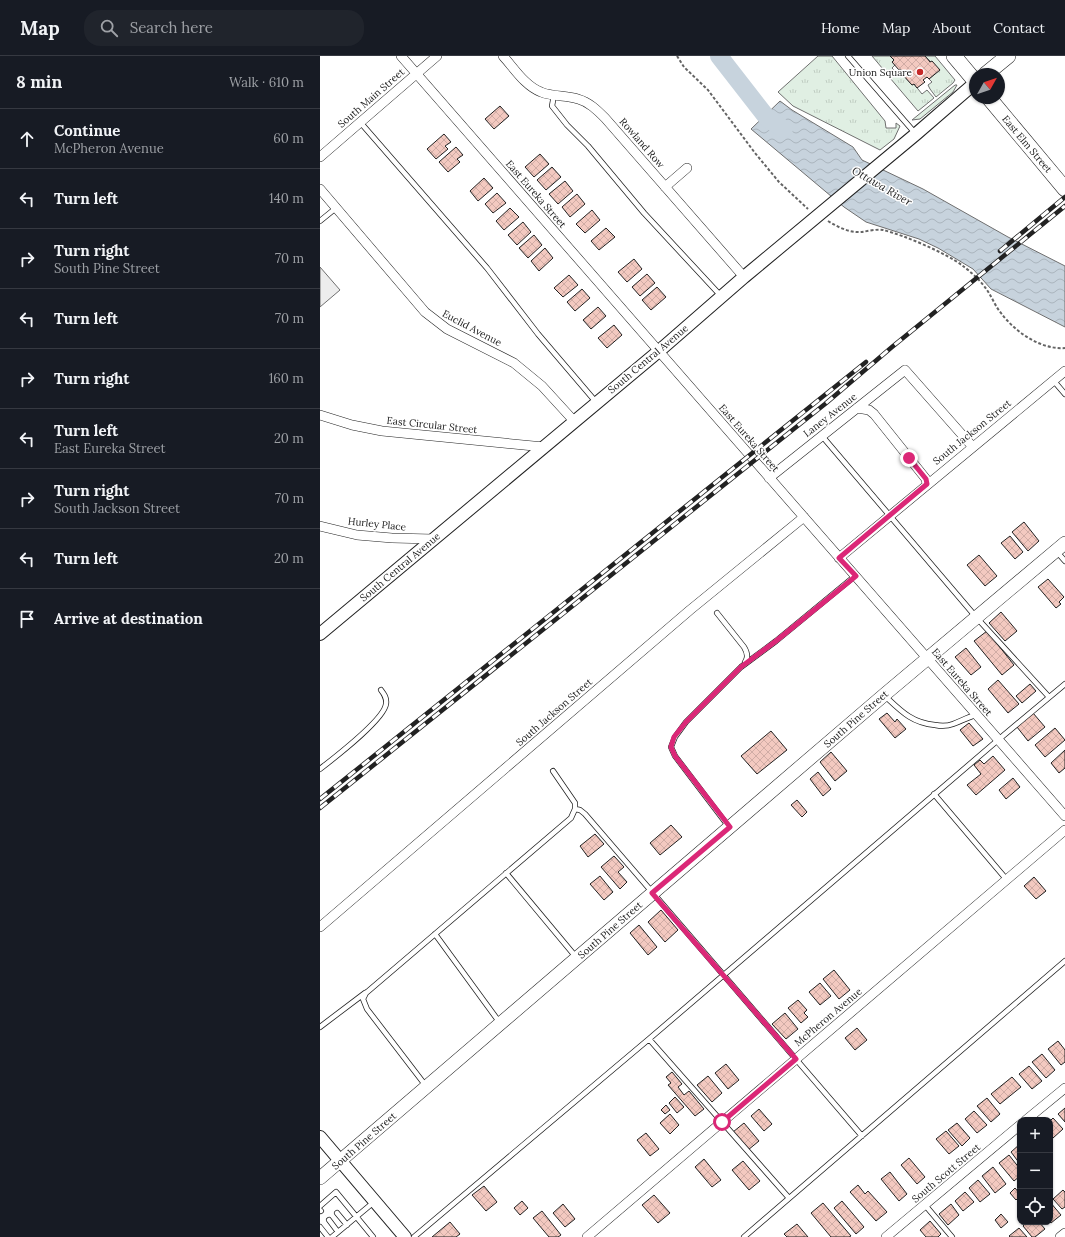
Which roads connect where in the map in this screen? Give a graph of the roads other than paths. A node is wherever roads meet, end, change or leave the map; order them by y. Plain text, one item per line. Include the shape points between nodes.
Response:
1 (401, 56) edge
2 (437, 56) edge
3 (503, 56) edge
4 (848, 56) edge
5 (954, 56) edge
6 (1008, 56) edge
7 (993, 68) edge
8 (416, 74) junction
9 (969, 75) edge
10 (969, 87) edge
11 (554, 95) junction
12 (994, 104) edge
13 (360, 122) junction
14 (916, 134) junction
15 (320, 157) edge
16 (687, 168) dead end
17 (666, 187) junction
18 (320, 189) edge
19 (1065, 189) edge
20 (336, 208) junction
21 (320, 221) edge
22 (744, 277) junction
23 (721, 296) junction
24 (658, 351) junction
25 (1065, 371) edge
26 (1054, 380) junction
27 (1065, 394) edge
28 (596, 403) junction
29 (857, 408) junction
30 (320, 415) edge
31 (574, 421) junction
32 (822, 436) junction
33 (544, 446) junction
34 (972, 446) junction
35 (769, 478) junction
36 (927, 484) junction
37 (890, 515) junction
38 (804, 518) junction
39 (320, 526) edge
40 (433, 539) junction
41 (1061, 547) edge
42 (839, 558) junction
43 (1065, 561) edge
44 (856, 576) junction
45 (717, 613) dead end
46 (976, 617) junction
47 (320, 634) edge
48 (927, 658) junction
49 (741, 667) junction
50 (1065, 684) edge
51 (381, 690) dead end
52 (884, 695) junction
53 (1049, 697) junction
54 (976, 715) junction
55 (998, 740) junction
56 (320, 769) edge
57 (553, 771) dead end
58 (934, 794) junction
59 (575, 809) junction
60 (1065, 816) edge
61 (730, 827) junction
62 (1065, 830) edge
63 (506, 873) junction
64 (1007, 880) junction
65 (652, 893) junction
66 (320, 927) edge
67 (435, 934) junction
68 (577, 958) junction
69 (1065, 961) edge
70 (723, 975) junction
71 (366, 993) junction
72 (500, 1024) junction
73 (320, 1027) edge
74 (649, 1039) junction
75 (796, 1059) junction
76 (426, 1087) junction
77 (1065, 1088) edge
78 (1030, 1117) edge
79 (722, 1122) junction
80 (1017, 1128) edge
81 (862, 1136) junction
82 (320, 1137) edge
83 (340, 1161) junction
84 (320, 1178) edge
85 (789, 1198) junction
86 (375, 1201) junction
87 (924, 1205) junction
88 (320, 1209) edge
89 (337, 1213) dead end
90 (356, 1216) junction
91 (329, 1220) dead end
92 (347, 1224) junction
93 (320, 1227) edge
94 (338, 1232) junction
95 (1065, 1233) edge
96 (328, 1237) edge
97 (332, 1237) edge
98 (374, 1237) edge
99 (406, 1237) edge
100 (414, 1237) edge
101 (587, 1237) edge
102 (744, 1237) edge
103 (886, 1237) edge
104 (952, 1237) edge
105 (1060, 1237) edge

1 - 8 street, East Eureka Street
2 - 8 street, South Main Street
3 - 11 street, Rowland Row via 526,82 540,92
4 - 14 lane
5 - 9 main road
6 - 7 main road
8 - 13 street, South Main Street
8 - 24 street, East Eureka Street
10 - 14 street, South Central Avenue
11 - 17 street, Rowland Row via 578,99 591,105
11 - 23 lane via 552,106 557,113
12 - 19 main road, East Elm Street
13 - 15 street, South Main Street
13 - 28 lane via 487,268
14 - 22 street, South Central Avenue
16 - 17 street
17 - 22 street, Rowland Row
18 - 20 street, Euclid Avenue
20 - 21 lane
20 - 31 street, Euclid Avenue via 425,312 447,329 514,364 542,386
22 - 23 street, South Central Avenue
23 - 24 street, South Central Avenue
24 - 28 street, South Central Avenue
24 - 35 street, East Eureka Street
25 - 26 street, South Jackson Street
26 - 27 lane
26 - 34 street, South Jackson Street
28 - 31 street, South Central Avenue
29 - 32 street, Laney Avenue
29 - 34 street, Laney Avenue via 905,370
29 - 36 street via 869,410 874,414 926,479
30 - 33 street, East Circular Street via 382,431
31 - 33 street, South Central Avenue
32 - 35 street, Laney Avenue
32 - 37 lane
33 - 40 street, South Central Avenue
34 - 36 street, South Jackson Street
35 - 38 street, East Eureka Street
36 - 37 street, South Jackson Street
37 - 42 street, South Jackson Street
37 - 46 lane
38 - 42 street, East Eureka Street
38 - 66 street, South Jackson Street via 690,610
39 - 40 street, Hurley Place via 356,535
40 - 47 street, South Central Avenue
41 - 43 lane
41 - 46 main road, South Pine Street
42 - 44 street, East Eureka Street
44 - 48 street, East Eureka Street
44 - 49 lane
45 - 49 lane via 747,653 747,659
46 - 48 main road, South Pine Street
46 - 53 lane
48 - 52 main road, South Pine Street
48 - 54 street, East Eureka Street
49 - 61 lane via 686,722 674,737 671,747 675,756
50 - 53 lane
51 - 56 lane via 386,697 386,705 382,712 372,724
52 - 54 lane via 917,722 939,726
52 - 61 main road, South Pine Street
53 - 55 lane
54 - 55 street, East Eureka Street
55 - 58 lane
55 - 60 street, East Eureka Street
57 - 59 lane via 575,803
58 - 64 lane
58 - 70 lane
59 - 63 lane via 571,818
59 - 65 lane via 585,814
61 - 65 main road, South Pine Street
62 - 64 street, McPheron Avenue
63 - 67 lane
63 - 68 lane
64 - 75 street, McPheron Avenue
65 - 68 main road, South Pine Street
65 - 70 lane
67 - 71 lane
67 - 72 lane
68 - 72 main road, South Pine Street
69 - 81 lane
70 - 74 lane
70 - 75 lane
71 - 73 lane
71 - 76 lane via 363,999 367,1009
72 - 76 main road, South Pine Street
74 - 79 lane
74 - 100 lane
75 - 79 street, McPheron Avenue
75 - 81 lane
76 - 83 main road, South Pine Street
77 - 78 street
79 - 85 lane
79 - 101 street, McPheron Avenue
80 - 87 street, South Scott Street
81 - 85 lane
82 - 83 street
83 - 84 main road, South Pine Street
83 - 86 street
85 - 102 lane
86 - 90 lane
86 - 99 street
87 - 103 street, South Scott Street
87 - 104 lane
88 - 90 lane via 336,1192
89 - 92 lane
90 - 92 lane
90 - 98 lane
91 - 94 lane
92 - 94 lane
93 - 96 lane
94 - 97 lane
95 - 105 street

